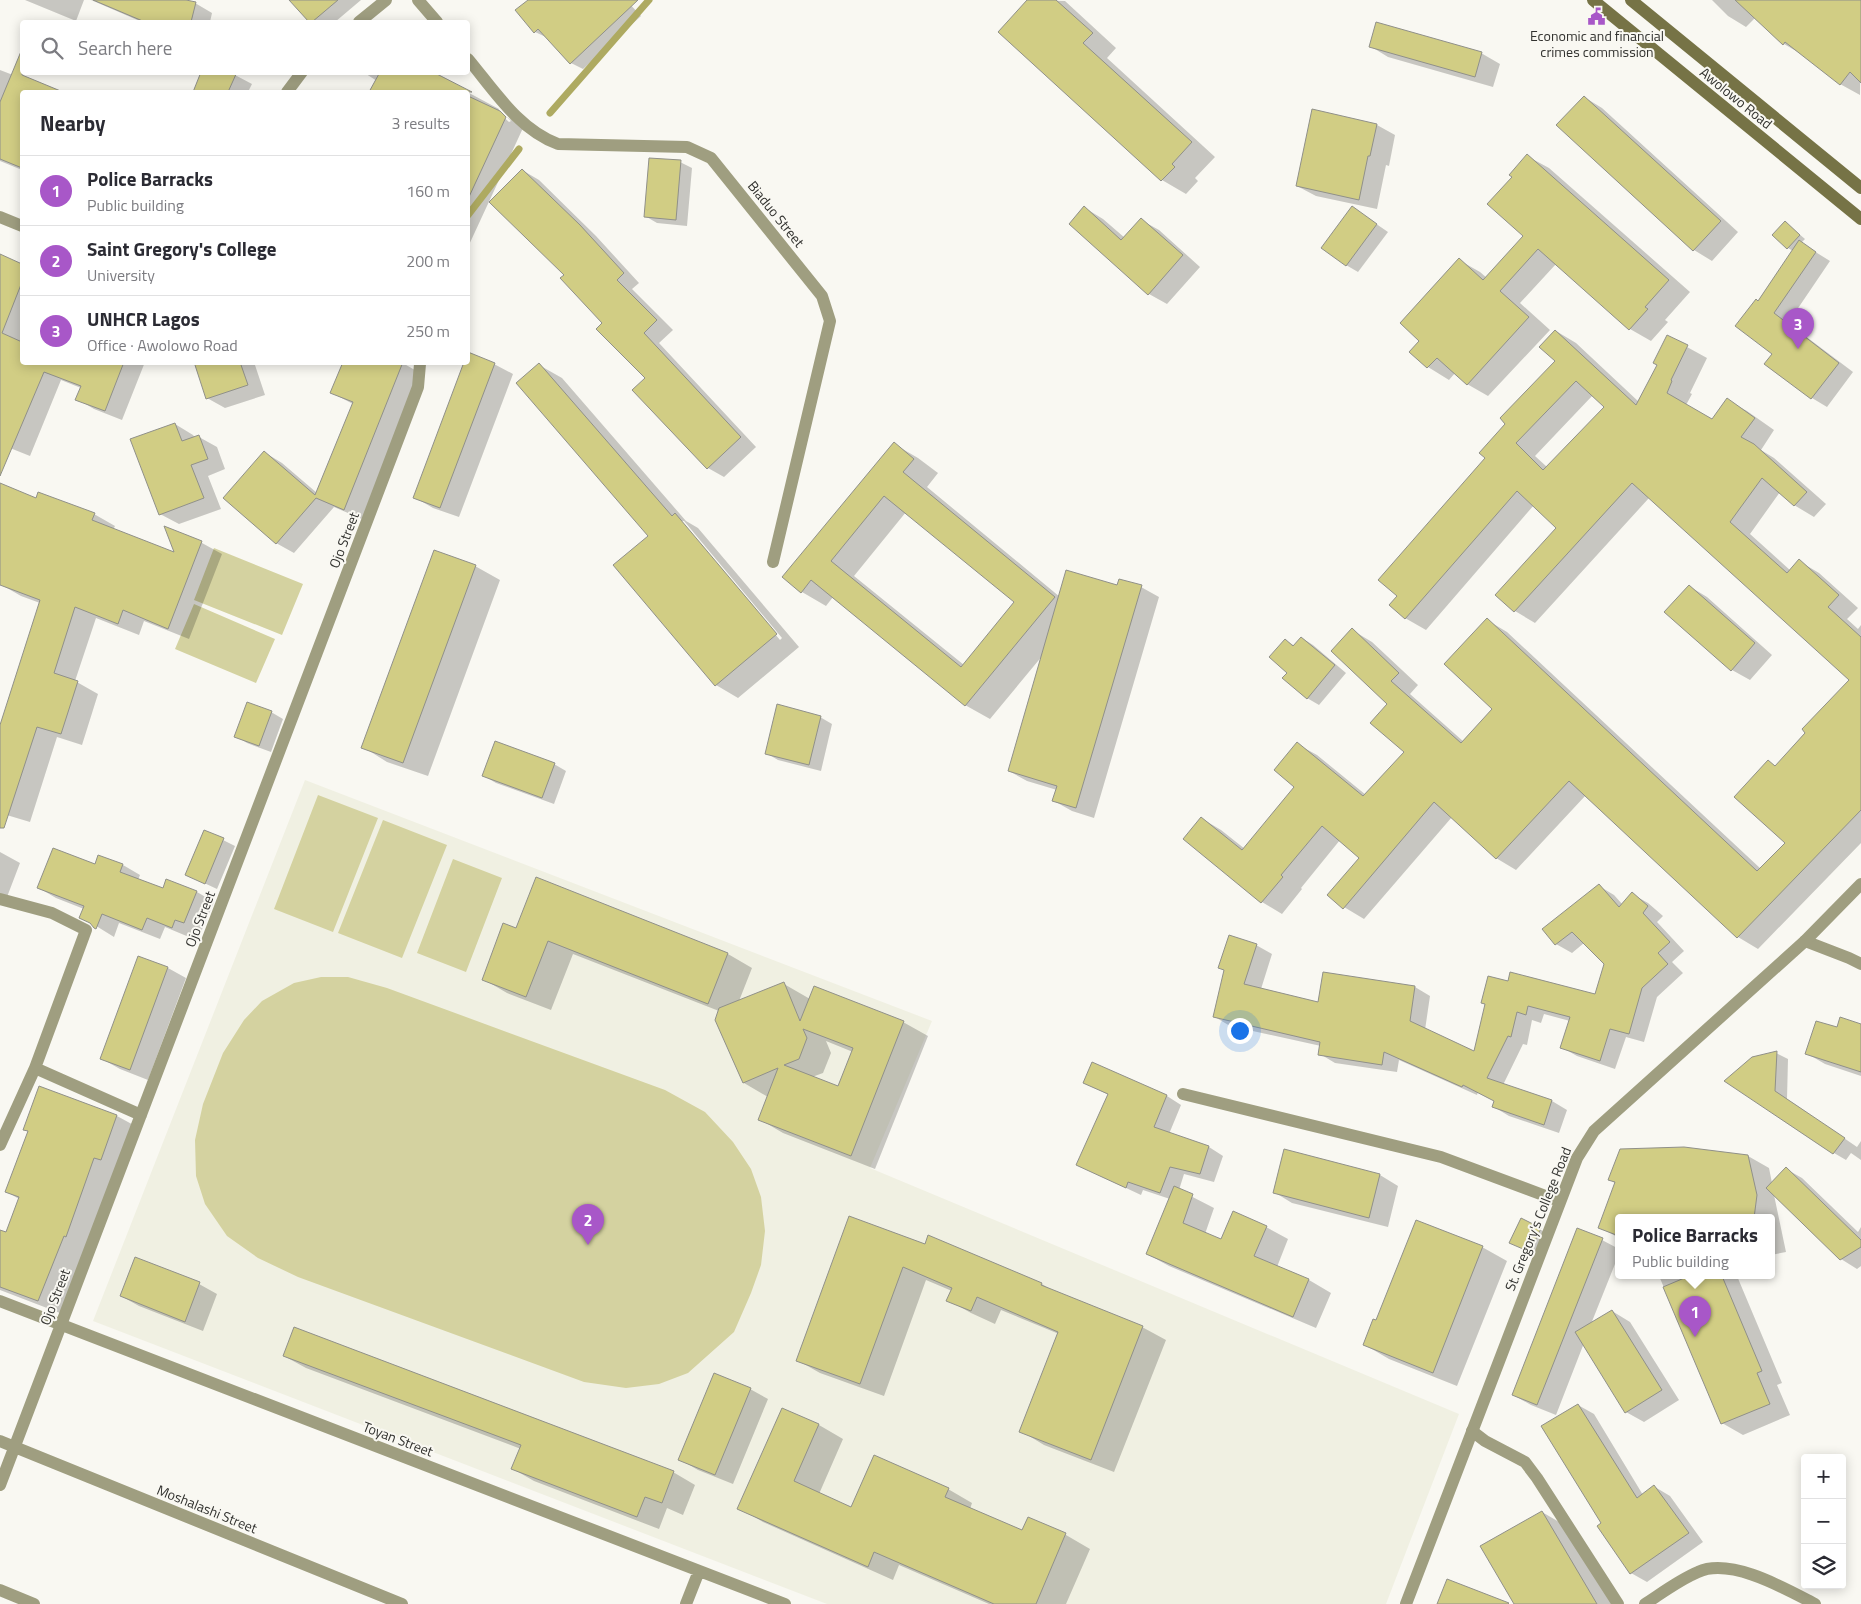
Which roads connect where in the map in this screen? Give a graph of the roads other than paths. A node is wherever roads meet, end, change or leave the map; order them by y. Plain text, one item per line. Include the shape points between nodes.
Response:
1 (386, 0) edge
2 (418, 0) edge
3 (1593, 0) edge
4 (1631, 0) edge
5 (362, 20) edge
6 (435, 20) edge
7 (470, 60) edge
8 (300, 75) edge
9 (288, 90) edge
10 (1861, 188) edge
11 (0, 217) edge
12 (1861, 218) edge
13 (20, 225) edge
14 (420, 365) edge
15 (773, 562) dead end
16 (1861, 884) edge
17 (0, 899) edge
18 (1805, 941) junction
19 (1861, 964) edge
20 (35, 1068) junction
21 (1183, 1094) dead end
22 (141, 1115) junction
23 (0, 1145) edge
24 (1559, 1201) junction
25 (0, 1301) edge
26 (61, 1325) junction
27 (1472, 1431) junction
28 (0, 1441) edge
29 (15, 1447) junction
30 (0, 1485) edge
31 (699, 1571) junction
32 (0, 1590) edge
33 (34, 1604) edge
34 (402, 1604) edge
35 (686, 1604) edge
36 (785, 1604) edge
37 (1406, 1604) edge
38 (1618, 1604) edge
39 (1645, 1604) edge
40 (1815, 1604) edge

1 - 5 street
2 - 6 street
3 - 12 main road, Awolowo Road
4 - 10 main road, Awolowo Road
7 - 15 street, Biaduo Street via 518,119 542,138 558,144 687,147 711,158 822,296 830,321
8 - 9 street
11 - 13 street
14 - 22 street, Ojo Street via 418,386
16 - 18 street, St. Gregory's College Road
17 - 20 street via 52,913 86,930
18 - 19 street
18 - 24 street, St. Gregory's College Road via 1594,1131 1577,1158
20 - 22 street
20 - 23 street
21 - 24 street via 1441,1157
22 - 26 street, Ojo Street
24 - 27 street, St. Gregory's College Road
25 - 26 street, Toyan Street
26 - 29 street, Ojo Street
26 - 31 street, Toyan Street
27 - 37 street, St. Gregory's College Road
27 - 38 street via 1525,1462
28 - 29 street, Moshalashi Street
29 - 30 street, Ojo Street
29 - 34 street, Moshalashi Street
31 - 35 street
31 - 36 street, Toyan Street
32 - 33 street
39 - 40 street via 1699,1571 1720,1568 1750,1574

